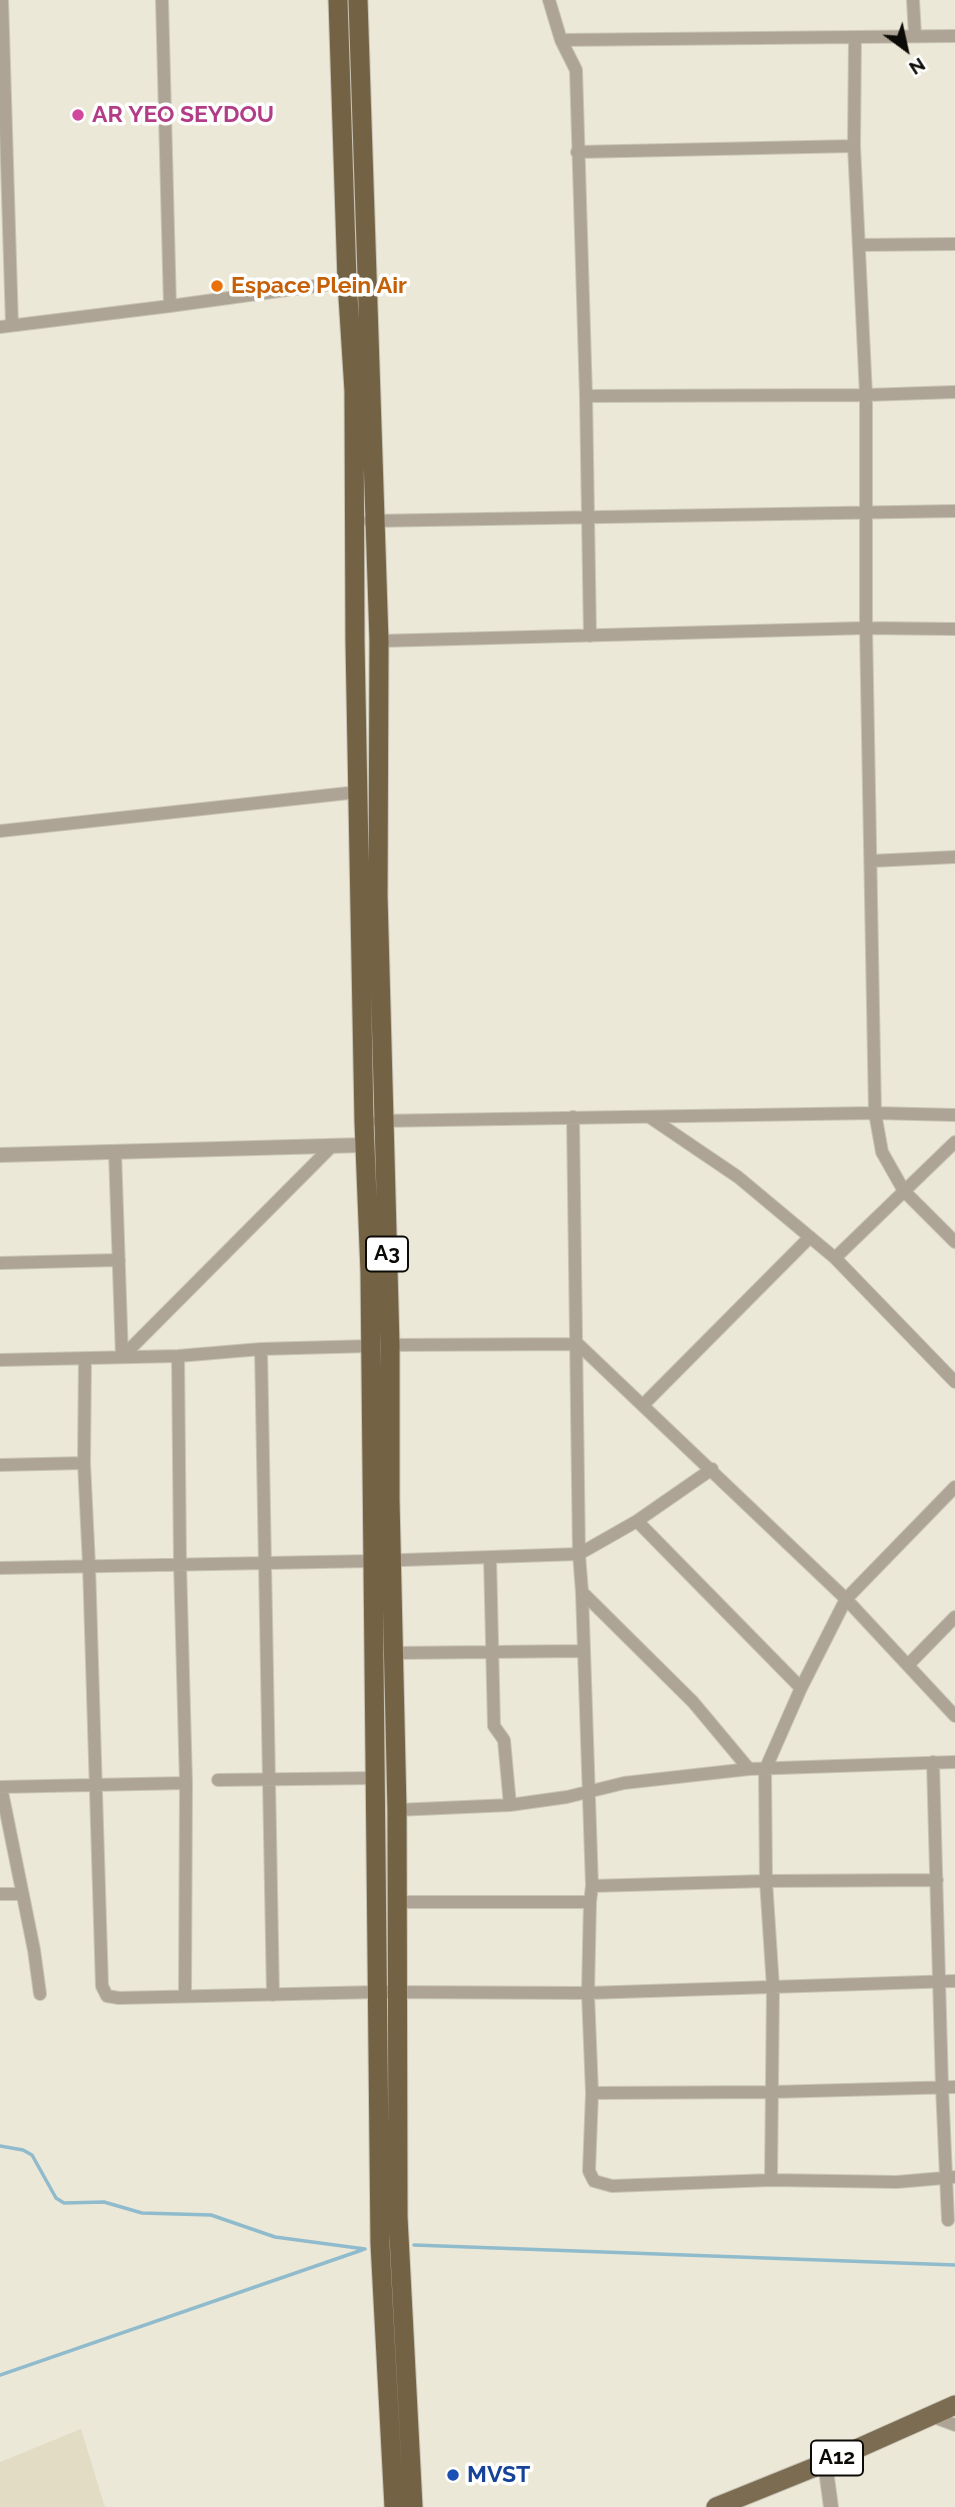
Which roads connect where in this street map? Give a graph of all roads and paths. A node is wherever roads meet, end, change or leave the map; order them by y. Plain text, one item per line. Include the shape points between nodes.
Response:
1 (2, 0) edge
2 (162, 0) edge
3 (338, 0) edge
4 (358, 0) edge
5 (549, 0) edge
6 (913, 0) edge
7 (915, 35) junction
8 (955, 36) edge
9 (855, 37) junction
10 (561, 40) junction
11 (854, 146) junction
12 (578, 152) junction
13 (955, 244) edge
14 (859, 245) junction
15 (367, 279) junction
16 (347, 281) junction
17 (170, 306) junction
18 (6, 326) edge
19 (955, 392) edge
20 (866, 395) junction
21 (586, 396) junction
22 (955, 512) edge
23 (866, 514) junction
24 (589, 519) junction
25 (364, 521) junction
26 (866, 628) junction
27 (955, 629) edge
28 (590, 636) junction
29 (379, 641) junction
30 (358, 792) junction
31 (0, 831) edge
32 (955, 857) edge
33 (871, 860) junction
34 (875, 1113) junction
35 (955, 1115) edge
36 (573, 1117) junction
37 (650, 1118) junction
38 (374, 1121) junction
39 (955, 1142) edge
40 (365, 1145) junction
41 (331, 1146) junction
42 (115, 1152) junction
43 (0, 1155) edge
44 (904, 1191) junction
45 (810, 1237) junction
46 (955, 1242) edge
47 (835, 1258) junction
48 (119, 1260) junction
49 (0, 1263) edge
50 (578, 1343) junction
51 (390, 1345) junction
52 (369, 1346) junction
53 (261, 1349) junction
54 (178, 1356) junction
55 (122, 1357) junction
56 (85, 1359) junction
57 (0, 1360) edge
58 (955, 1381) edge
59 (643, 1405) junction
60 (84, 1463) junction
61 (0, 1465) edge
62 (712, 1469) junction
63 (955, 1487) edge
64 (637, 1521) junction
65 (579, 1554) junction
66 (490, 1558) junction
67 (382, 1560) junction
68 (180, 1563) junction
69 (266, 1563) junction
70 (89, 1565) junction
71 (0, 1568) edge
72 (582, 1592) junction
73 (846, 1599) junction
74 (955, 1617) edge
75 (583, 1651) junction
76 (493, 1652) junction
77 (393, 1653) junction
78 (908, 1665) junction
79 (801, 1688) junction
80 (955, 1716) edge
81 (933, 1762) junction
82 (955, 1762) edge
83 (748, 1769) junction
84 (765, 1770) junction
85 (376, 1778) junction
86 (218, 1780) dead end
87 (270, 1780) junction
88 (186, 1783) junction
89 (94, 1785) junction
90 (0, 1787) edge
91 (589, 1792) junction
92 (510, 1805) junction
93 (397, 1810) junction
94 (766, 1881) junction
95 (937, 1881) junction
96 (592, 1886) junction
97 (22, 1894) junction
98 (0, 1895) edge
99 (398, 1902) junction
100 (590, 1902) junction
101 (940, 1981) junction
102 (955, 1981) edge
103 (773, 1987) junction
104 (377, 1992) junction
105 (398, 1992) junction
106 (588, 1993) junction
107 (40, 1994) dead end
108 (273, 1995) junction
109 (185, 1996) junction
110 (948, 2087) edge
111 (772, 2092) junction
112 (592, 2093) junction
113 (950, 2177) edge
114 (771, 2180) junction
115 (948, 2220) dead end
116 (955, 2405) edge
117 (931, 2416) junction
118 (955, 2425) edge
119 (825, 2463) junction
120 (394, 2507) edge
121 (414, 2507) edge
122 (716, 2507) edge
123 (831, 2507) edge

1 - 18 street
2 - 17 street
3 - 16 highway, A3
4 - 15 highway, A3
5 - 10 street
6 - 7 street
7 - 8 street
7 - 9 street
9 - 10 street
9 - 11 street
10 - 12 street via 576,70
11 - 12 street
11 - 14 street
12 - 21 street
13 - 14 street
14 - 20 street
15 - 16 street
15 - 25 highway, A3
16 - 17 street
16 - 25 highway, A3
17 - 18 street
19 - 20 street
20 - 21 street
20 - 23 street
21 - 24 street
22 - 23 street
23 - 24 street
23 - 26 street
24 - 25 street
24 - 28 street
25 - 29 highway, A3
25 - 30 highway, A3
26 - 27 street
26 - 28 street
26 - 33 street
28 - 29 street
29 - 38 highway, A3
30 - 31 street
30 - 38 highway, A3
32 - 33 street
33 - 34 street
34 - 35 street
34 - 37 street
34 - 44 street via 882,1152
36 - 37 street
36 - 38 street
36 - 50 street
37 - 45 street via 738,1177
38 - 40 highway, A3
38 - 51 highway, A3
39 - 44 street
40 - 41 street
40 - 52 highway, A3
41 - 42 street
41 - 55 street
42 - 43 street
42 - 48 street
44 - 46 street
44 - 47 street
45 - 47 street
45 - 59 street
47 - 58 street
48 - 49 street
48 - 55 street
50 - 51 street
50 - 59 street
50 - 65 street
51 - 67 highway, A3
52 - 53 street
52 - 67 highway, A3
53 - 54 street
53 - 69 street
54 - 55 street
54 - 68 street
55 - 56 street
56 - 57 street
56 - 60 street
59 - 62 street
60 - 61 street
60 - 70 street
62 - 64 street
62 - 73 street
63 - 73 street
64 - 65 street
64 - 79 street
65 - 66 street
65 - 72 street
66 - 67 street
66 - 76 street
67 - 69 street
67 - 77 highway, A3
67 - 85 highway, A3
68 - 69 street
68 - 70 street
68 - 88 street
69 - 87 street
70 - 71 street
70 - 89 street
72 - 75 street
72 - 83 street via 693,1702
73 - 78 street
73 - 79 street
74 - 78 street
75 - 76 street
75 - 91 street
76 - 77 street
76 - 92 street via 494,1726 504,1740
77 - 93 highway, A3
78 - 80 street
79 - 84 street
81 - 82 street
81 - 84 street
81 - 95 street
83 - 84 street
83 - 91 street via 624,1783
84 - 94 street
85 - 87 street
85 - 104 highway, A3
86 - 87 street
87 - 108 street
88 - 89 street
88 - 109 street
89 - 90 street
89 - 109 street via 103,1992 119,1998
90 - 97 street
91 - 92 street
91 - 96 street
92 - 93 street
93 - 99 highway, A3
94 - 95 street
94 - 96 street
94 - 103 street
95 - 101 street
96 - 100 street
97 - 98 street
97 - 107 street
99 - 100 street
99 - 105 highway, A3
100 - 106 street
101 - 102 street
101 - 103 street
101 - 110 street
103 - 106 street
103 - 111 street
104 - 105 street
104 - 108 street
104 - 120 highway, A3 via 380,2244
105 - 106 street
105 - 121 highway, A3 via 398,2217
106 - 112 street
108 - 109 street
110 - 111 street
110 - 113 street
111 - 112 street
111 - 114 street
112 - 114 street via 589,2171 593,2180 612,2186
113 - 114 street via 897,2182
113 - 115 street
116 - 117 main road, A12
117 - 118 street
117 - 119 main road, A12
119 - 122 main road, A12
119 - 123 street

